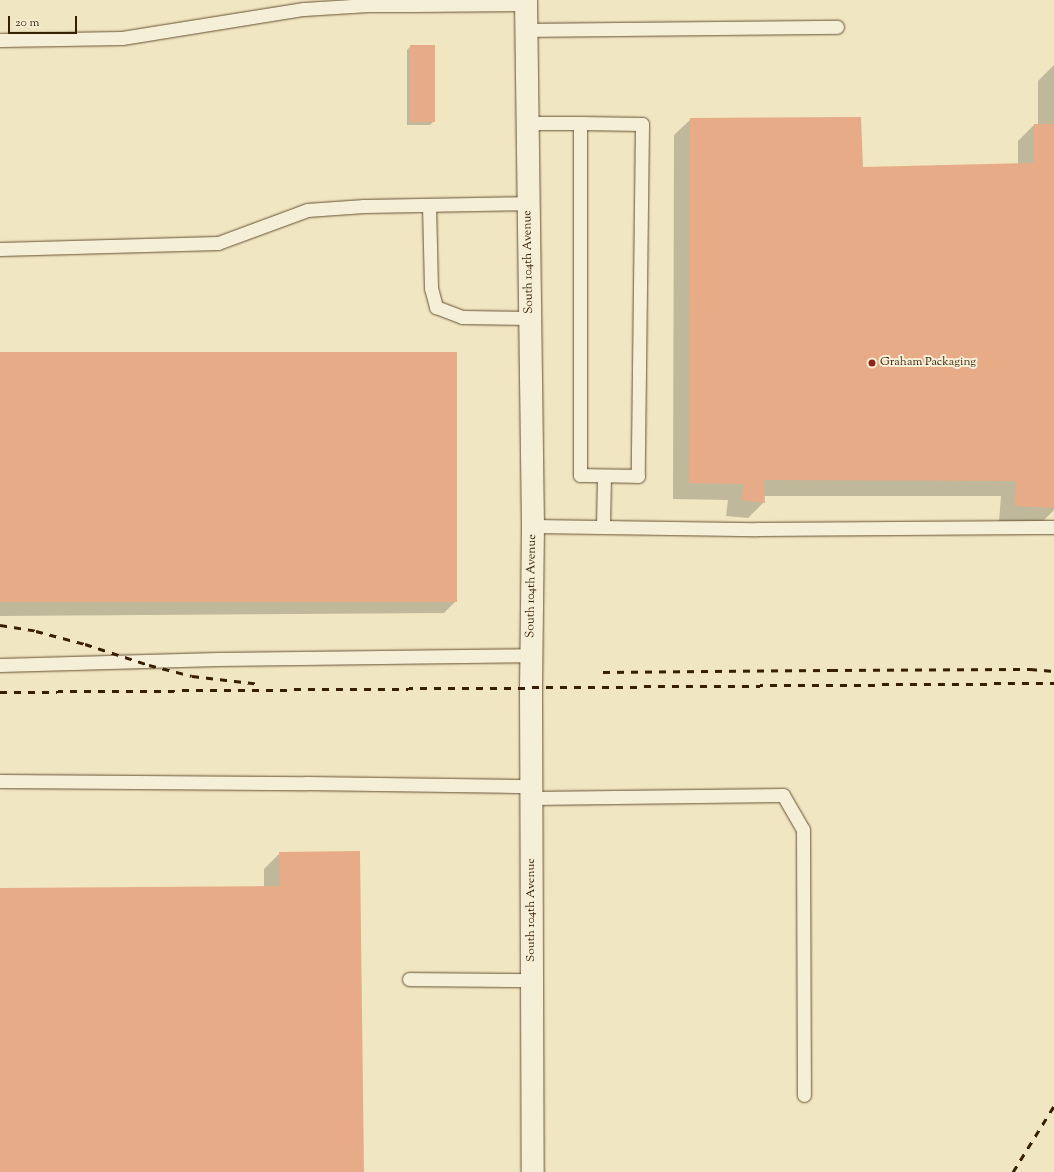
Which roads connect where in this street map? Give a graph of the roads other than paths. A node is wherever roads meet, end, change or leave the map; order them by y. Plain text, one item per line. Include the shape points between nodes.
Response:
1 (409, 2) edge
2 (526, 2) edge
3 (837, 27) dead end
4 (526, 30) junction
5 (0, 40) edge
6 (527, 123) junction
7 (580, 123) junction
8 (528, 203) junction
9 (429, 205) junction
10 (0, 249) edge
11 (530, 318) junction
12 (604, 476) junction
13 (533, 526) junction
14 (603, 527) junction
15 (1054, 527) edge
16 (531, 655) junction
17 (0, 665) edge
18 (0, 781) edge
19 (531, 792) junction
20 (409, 979) dead end
21 (532, 980) junction
22 (804, 1095) dead end
23 (533, 1172) edge

1 - 2 lane
1 - 5 lane via 304,9 122,38
2 - 4 street, South 104th Avenue
3 - 4 lane
4 - 6 street, South 104th Avenue
6 - 7 lane
6 - 8 street, South 104th Avenue
7 - 12 lane via 580,475
7 - 12 lane via 642,124 638,476
8 - 9 lane
8 - 11 street, South 104th Avenue
9 - 10 lane via 307,210 218,244
9 - 11 lane via 431,288 436,307 462,317
11 - 13 street, South 104th Avenue
12 - 14 lane
13 - 14 lane
13 - 16 street, South 104th Avenue
14 - 15 lane
16 - 17 lane
16 - 19 street, South 104th Avenue
18 - 19 lane via 306,782
19 - 21 street, South 104th Avenue
19 - 22 lane via 783,795 803,828
20 - 21 lane
21 - 23 street, South 104th Avenue

